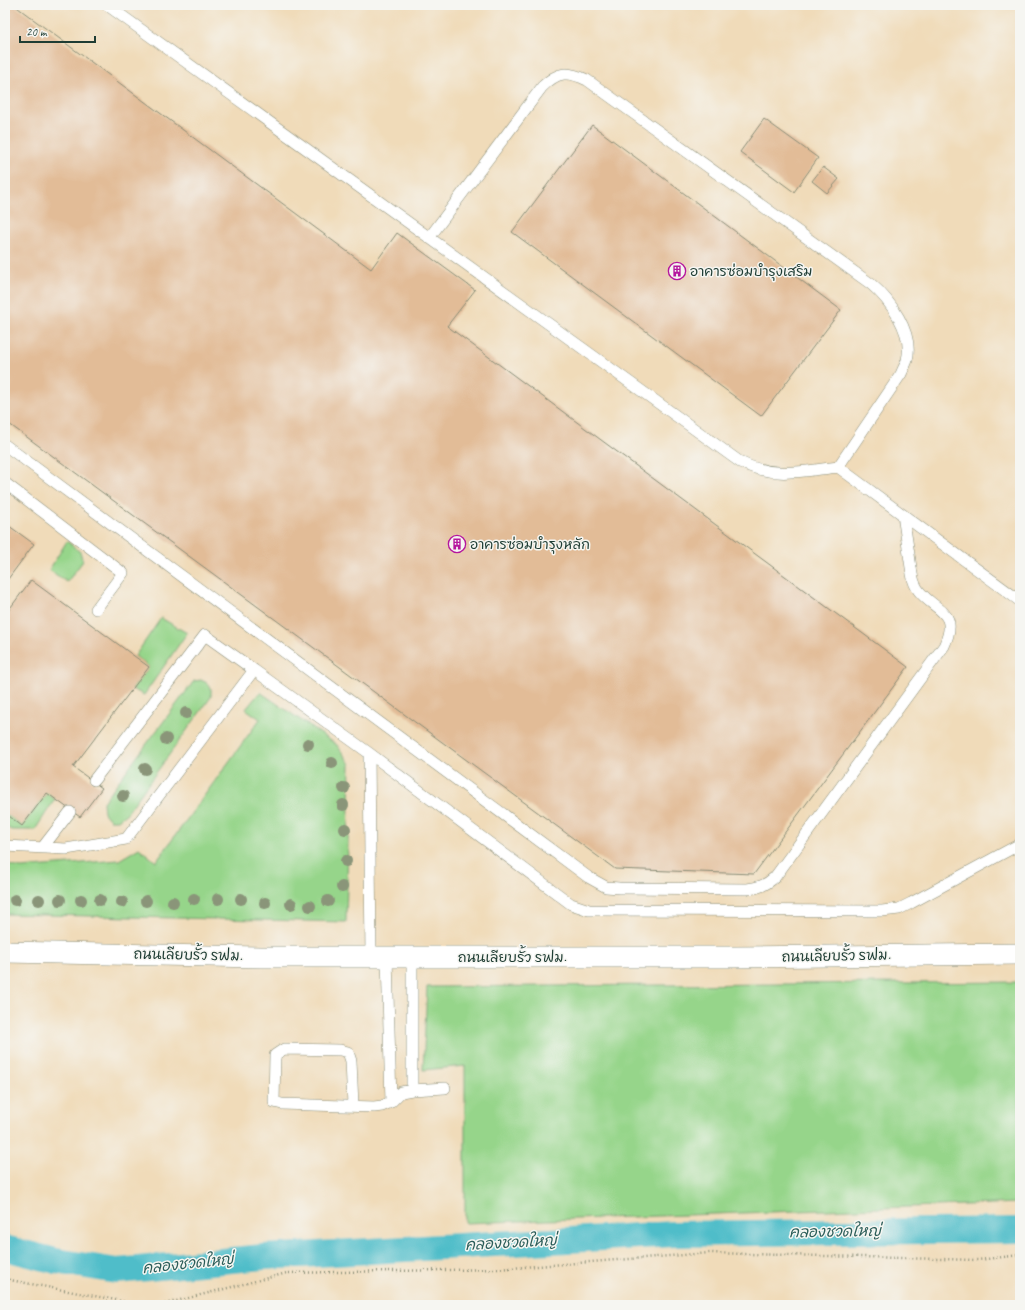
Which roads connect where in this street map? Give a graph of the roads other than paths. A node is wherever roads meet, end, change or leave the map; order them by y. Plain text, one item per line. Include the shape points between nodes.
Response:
1 (107, 5) edge
2 (429, 238) junction
3 (5, 445) edge
4 (838, 467) junction
5 (5, 483) edge
6 (903, 515) junction
7 (1020, 602) edge
8 (96, 609) dead end
9 (254, 670) junction
10 (369, 753) junction
11 (94, 780) dead end
12 (70, 812) dead end
13 (1020, 844) edge
14 (5, 846) edge
15 (43, 847) junction
16 (5, 952) edge
17 (1020, 954) edge
18 (379, 957) junction
19 (412, 957) junction
20 (445, 1088) dead end
21 (412, 1090) junction
22 (390, 1102) junction
23 (353, 1106) junction

1 - 2 lane
2 - 4 lane via 740,462 757,469 779,473
2 - 4 lane via 550,79 562,74 588,80 871,284 882,293 892,307 908,344 907,360 901,374
3 - 6 lane via 588,877 606,887 747,889 768,884 775,877 947,639 948,620 944,613 919,591 914,583
4 - 6 lane
5 - 8 lane via 123,572
6 - 7 lane
9 - 10 lane
9 - 11 lane via 205,635
9 - 15 lane via 126,840 66,849
10 - 13 lane via 570,904 589,910 899,909
10 - 18 lane
12 - 15 lane
14 - 15 lane
16 - 18 street, ถนนเลียบรั้ว รฟม.
17 - 19 street, ถนนเลียบรั้ว รฟม.
18 - 19 street, ถนนเลียบรั้ว รฟม.
18 - 22 lane
19 - 21 lane
20 - 21 lane
21 - 22 lane via 401,1092
22 - 23 lane via 382,1106
23 - 23 lane via 348,1052 284,1050 275,1055 274,1102

